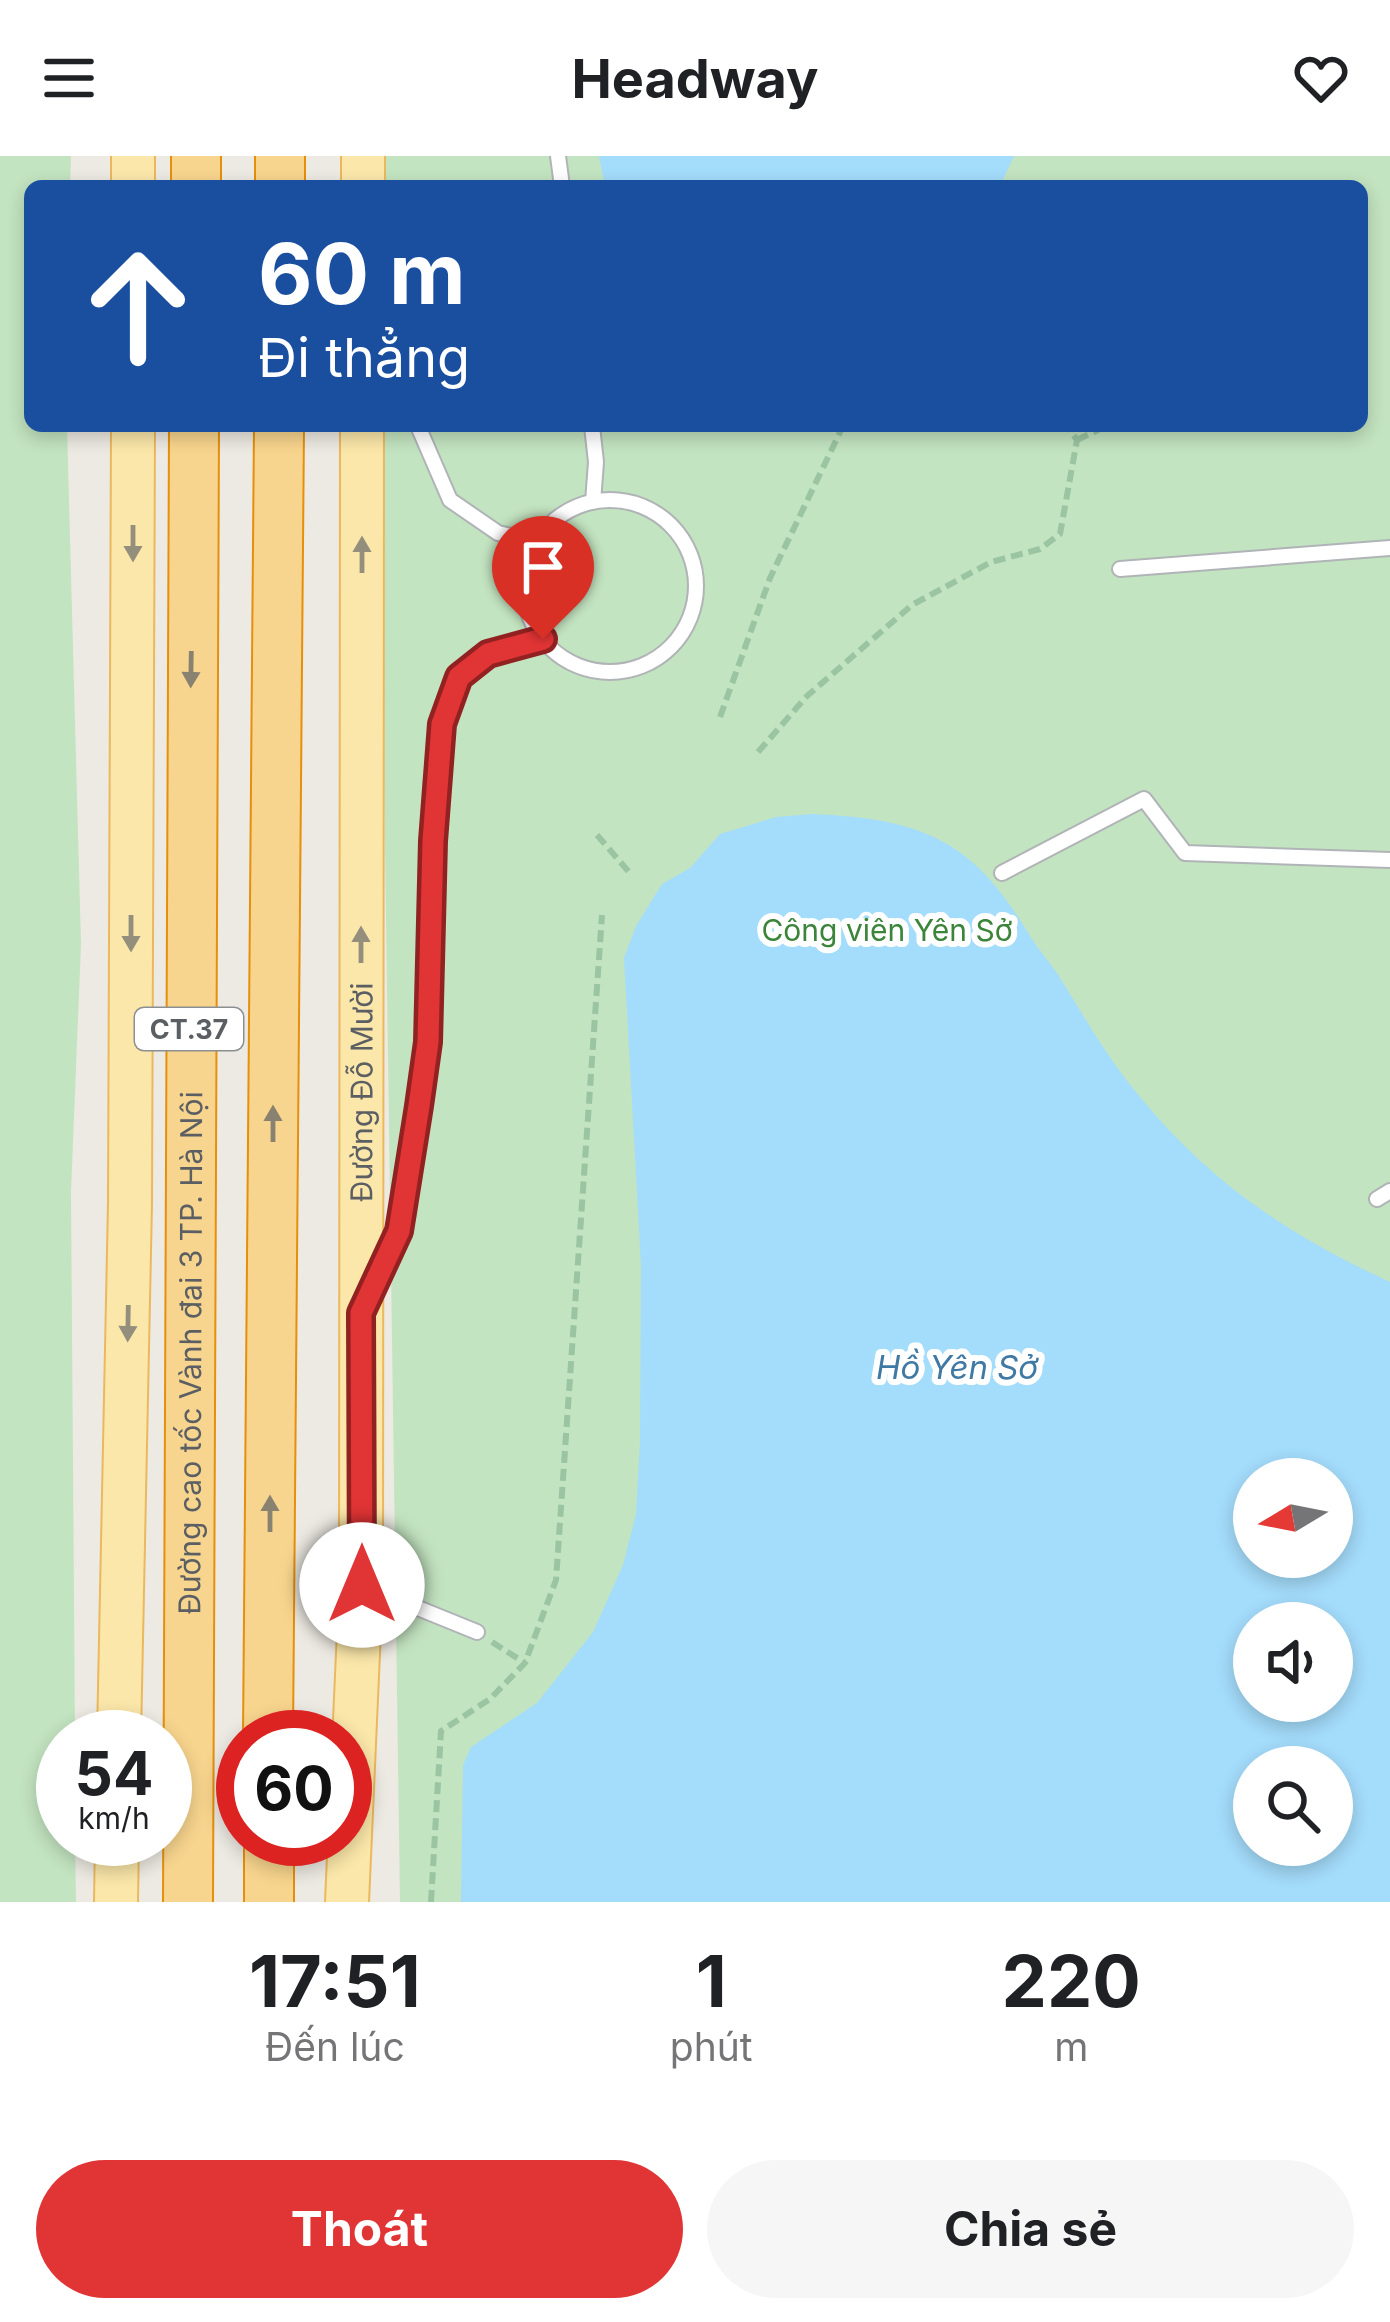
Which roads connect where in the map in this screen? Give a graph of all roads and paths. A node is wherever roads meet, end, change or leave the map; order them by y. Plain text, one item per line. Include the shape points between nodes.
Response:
1 (133, 432) edge
2 (194, 432) edge
3 (279, 432) edge
4 (362, 432) edge
5 (421, 432) edge
6 (593, 432) edge
7 (840, 432) edge
8 (1071, 432) edge
9 (1094, 432) edge
10 (1077, 440) junction
11 (593, 502) junction
12 (536, 542) junction
13 (1390, 548) edge
14 (1120, 569) dead end
15 (543, 639) junction
16 (720, 717) dead end
17 (758, 752) dead end
18 (597, 836) dead end
19 (1390, 860) edge
20 (629, 872) dead end
21 (1002, 873) dead end
22 (602, 915) dead end
23 (361, 1313) junction
24 (362, 1585) junction
25 (477, 1632) joint
26 (525, 1663) junction
27 (120, 1710) edge
28 (268, 1710) edge
29 (117, 1866) edge
30 (268, 1866) edge
31 (116, 1902) edge
32 (188, 1902) edge
33 (269, 1902) edge
34 (347, 1902) edge
35 (430, 1902) edge

1 -> 27 main road
2 -> 32 highway, Đường cao tốc Vành đai 3 TP. Hà Nội / CT.37
28 -> 3 highway, CT.37
23 -> 4 main road, Đường Đỗ Mười
5 - 12 lane via 450,500 498,532
6 - 11 lane
7 - 16 path via 770,578
8 - 10 path
9 - 10 path
10 - 17 path via 1060,534 912,605
11 - 12 lane via 560,516
11 - 15 lane via 646,508 675,530 696,580 691,616 658,658 624,671 570,662
12 - 15 lane via 525,591
13 - 14 lane
15 - 23 lane via 488,654 459,677 442,724 428,1042 399,1231
18 - 20 path
19 - 21 lane via 1185,853 1144,799
22 - 26 path via 556,1580
23 - 24 main road, Đường Đỗ Mười
24 - 25 lane
24 - 34 main road, Đường Đỗ Mười
25 - 26 path
26 - 35 path via 490,1699 441,1730
29 - 31 main road
30 - 33 highway

